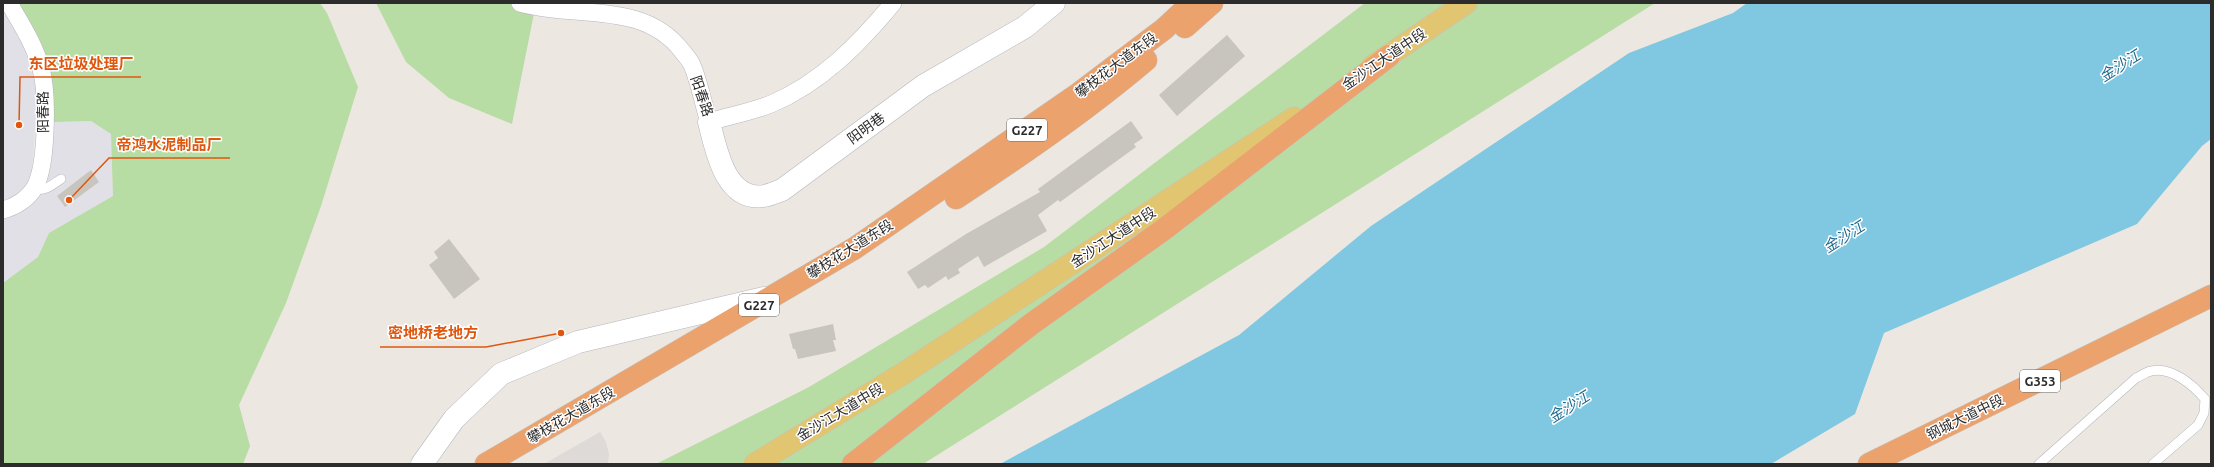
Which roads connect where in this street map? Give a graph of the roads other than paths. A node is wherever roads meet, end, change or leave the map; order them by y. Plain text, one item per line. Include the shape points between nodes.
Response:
1 (9, 3) edge
2 (520, 3) edge
3 (893, 3) edge
4 (1054, 3) edge
5 (1192, 3) edge
6 (1212, 3) edge
7 (1466, 3) edge
8 (1389, 56) joint
9 (1304, 116) junction
10 (708, 122) junction
11 (61, 179) dead end
12 (34, 188) junction
13 (3, 210) edge
14 (773, 296) junction
15 (2211, 296) edge
16 (672, 362) junction
17 (2208, 399) edge
18 (588, 412) junction
19 (422, 464) edge
20 (486, 464) edge
21 (513, 464) edge
22 (755, 464) edge
23 (853, 464) edge
24 (1869, 464) edge
25 (2039, 464) edge
26 (2153, 464) edge

1 - 12 street, 阳春路 via 34,47 42,70 44,150 41,173
2 - 10 street, 阳春路 via 536,8 619,15 649,23 673,39 691,63
3 - 10 street, 阳春路 via 856,44 807,86 770,104
4 - 10 street, 阳明巷 via 1024,27 923,86 782,190 763,196 745,193 729,180 720,162
5 - 14 highway, 攀枝花大道东段 / G227 via 1164,29 998,151 855,248
6 - 16 highway, 攀枝花大道东段 / G227 via 1113,88 1034,146 862,262
7 - 8 main road, 金沙江大道中段
8 - 9 highway
9 - 22 main road, 金沙江大道中段 via 904,374
9 - 23 highway via 1163,230 1030,325
11 - 12 lane via 47,188
12 - 13 street, 阳春路 via 24,200
14 - 16 highway, 攀枝花大道东段 / G227
14 - 19 street via 578,342 501,374 454,419
15 - 24 highway, 钢城大道中段 / G353
16 - 18 highway, G227
17 - 25 lane via 2177,376 2164,371 2151,371 2136,378
17 - 26 lane via 2198,425
18 - 20 highway, 攀枝花大道东段 / G227
18 - 21 highway, 攀枝花大道东段 / G227

